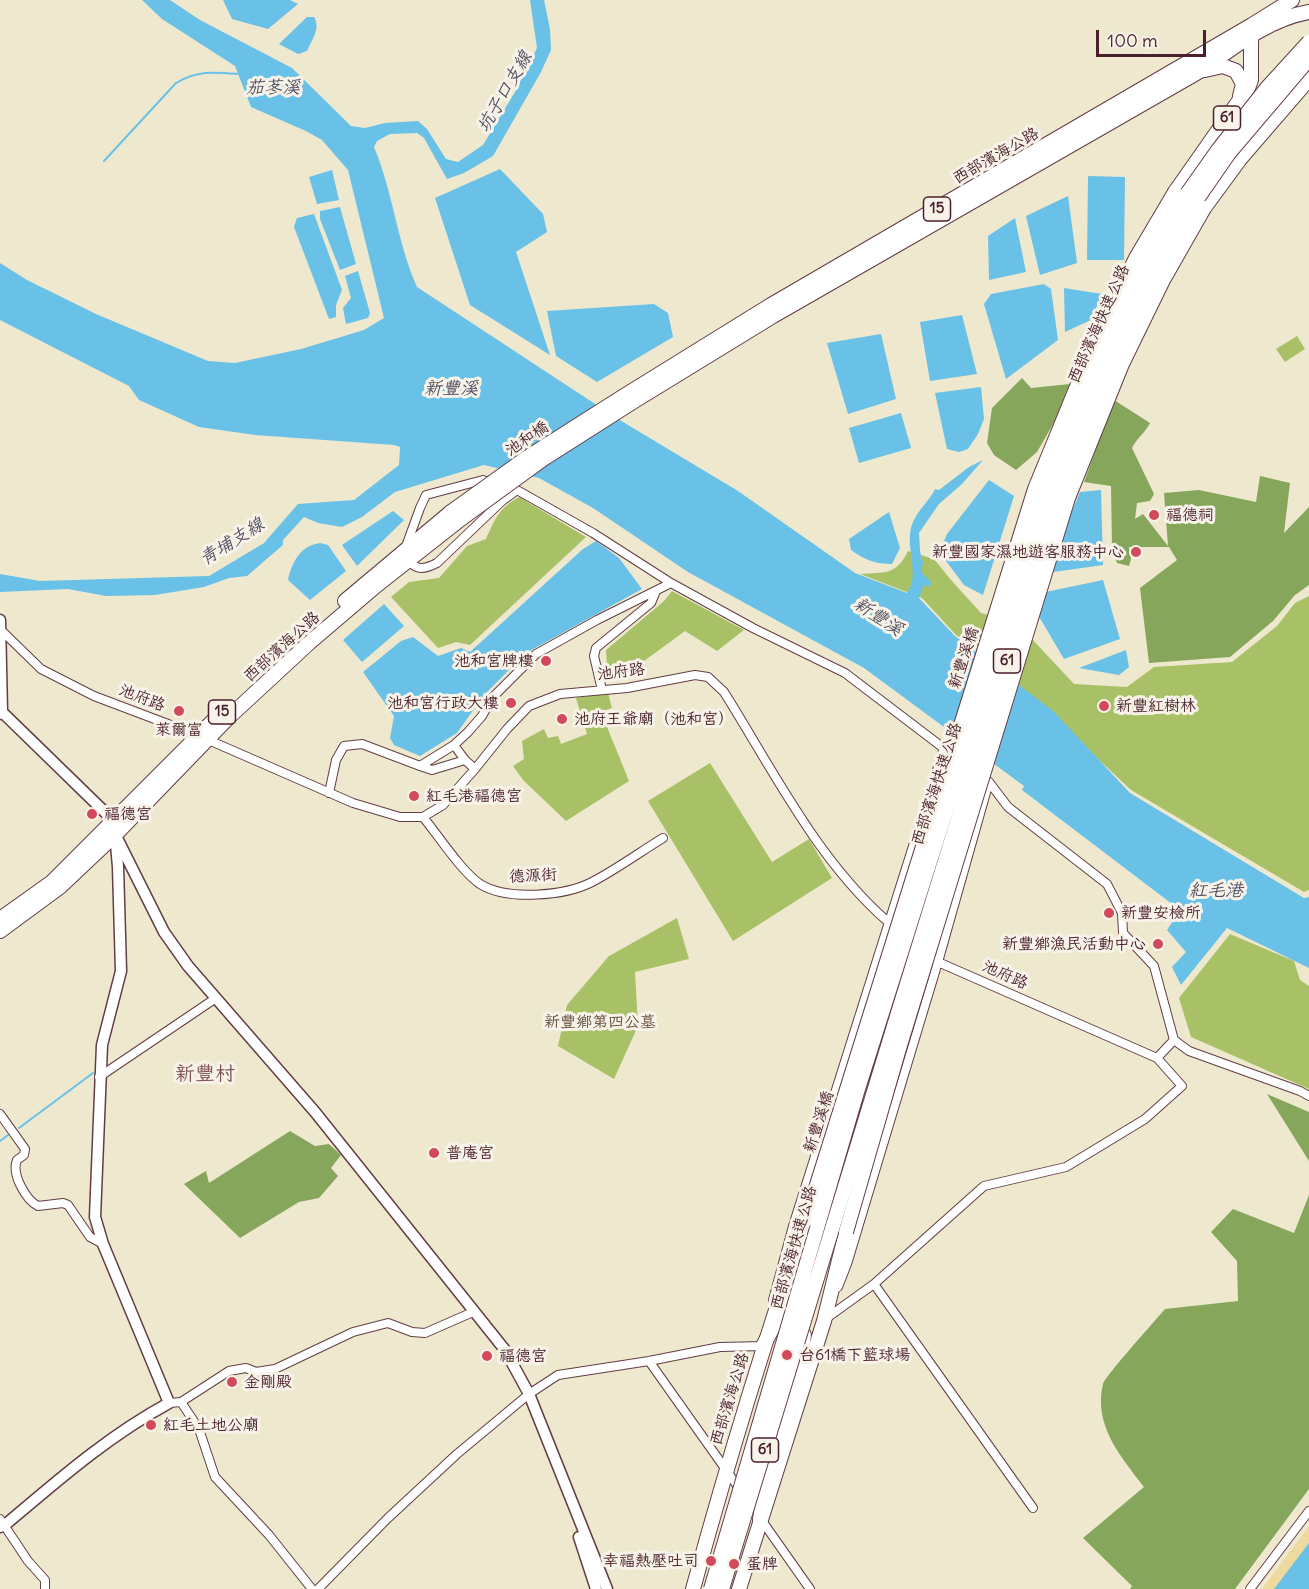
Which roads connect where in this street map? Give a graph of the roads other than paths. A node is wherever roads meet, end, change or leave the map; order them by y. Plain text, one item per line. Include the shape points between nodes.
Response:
1 (1292, 0) edge
2 (1309, 12) edge
3 (1251, 30) junction
4 (1309, 42) edge
5 (1309, 59) edge
6 (1200, 71) junction
7 (1309, 79) edge
8 (1138, 99) junction
9 (1238, 103) junction
10 (627, 399) joint
11 (496, 484) junction
12 (517, 490) junction
13 (502, 501) junction
14 (457, 515) joint
15 (406, 555) junction
16 (671, 583) junction
17 (656, 591) junction
18 (0, 620) edge
19 (1, 630) edge
20 (602, 690) junction
21 (1, 713) edge
22 (202, 738) junction
23 (454, 745) junction
24 (944, 748) junction
25 (465, 760) junction
26 (420, 766) junction
27 (475, 769) junction
28 (989, 782) junction
29 (929, 792) junction
30 (329, 793) junction
31 (981, 809) junction
32 (423, 817) junction
33 (114, 828) junction
34 (663, 838) dead end
35 (0, 919) edge
36 (888, 923) junction
37 (0, 931) edge
38 (938, 962) junction
39 (216, 998) junction
40 (1174, 1041) junction
41 (1157, 1058) junction
42 (99, 1077) junction
43 (857, 1092) junction
44 (1309, 1096) edge
45 (0, 1113) edge
46 (806, 1220) joint
47 (103, 1244) junction
48 (874, 1284) junction
49 (473, 1312) junction
50 (807, 1312) junction
51 (824, 1321) junction
52 (763, 1346) junction
53 (649, 1361) junction
54 (529, 1394) junction
55 (181, 1402) junction
56 (169, 1403) junction
57 (726, 1469) junction
58 (566, 1487) junction
59 (1033, 1508) dead end
60 (1309, 1511) edge
61 (760, 1519) junction
62 (2, 1524) edge
63 (45, 1589) edge
64 (312, 1589) edge
65 (318, 1589) edge
66 (596, 1589) edge
67 (607, 1589) edge
68 (693, 1589) edge
69 (711, 1589) edge
70 (722, 1589) edge
71 (739, 1589) edge
72 (810, 1589) edge
73 (1250, 1589) edge

1 - 3 main road, 西部濱海公路 / 15
2 - 3 main road, 西部濱海公路 / 15
3 - 6 main road, 西部濱海公路 / 15
3 - 8 main road, 西部濱海公路 / 15
3 - 9 main road, 61 via 1251,80
4 - 43 main road, 西部濱海快速公路 / 61, bridge via 1267,88 1184,198 1141,268 1099,358 1047,491
5 - 50 main road, 西部濱海快速公路 / 61, bridge via 1229,153 1193,205 1154,270 1112,360 1058,496
6 - 8 main road, 西部濱海公路 / 15
6 - 9 main road via 1223,66 1236,71 1243,84
7 - 51 main road, 61, bridge via 1240,159 1204,208 1122,364 1068,498 907,1023
8 - 10 main road, 西部濱海公路 / 15
9 - 46 main road, 新豐溪橋 / 61, bridge via 1175,192 1136,258 1097,339 1035,489
10 - 14 main road, 池和橋 / 15, bridge
11 - 12 street
11 - 13 street
11 - 15 street via 483,480 426,495
12 - 13 street
12 - 16 street
13 - 15 street via 437,563 424,569 414,567
14 - 15 main road, 西部濱海公路 / 15
15 - 22 main road, 西部濱海公路 / 15 via 372,577
16 - 17 street
16 - 24 street via 845,673
17 - 20 street via 651,603 596,648 594,656
17 - 23 street via 536,654 492,698 475,724
18 - 19 street
19 - 21 street
19 - 22 street, 池府路 via 41,669 94,696
20 - 27 street, 池府路 via 560,694 529,706
20 - 36 street, 池府路 via 695,675 715,682 840,873
21 - 33 street
22 - 30 street, 池府路
22 - 33 main road, 西部濱海公路 / 15
23 - 25 street
23 - 26 street
24 - 28 street
24 - 29 street
25 - 26 street via 432,770
25 - 27 street
26 - 30 street via 362,744 344,746
27 - 32 street, 池府路 via 443,805
28 - 31 street
28 - 40 street via 1008,807 1107,884 1122,913 1124,933 1154,966
29 - 31 street
29 - 36 street
30 - 32 street, 池府路 via 399,817
31 - 38 street
32 - 34 street, 德源街 via 469,875 501,893 516,895 542,894 591,883
33 - 35 main road, 西部濱海公路 / 15 via 52,882
33 - 37 main road, 西部濱海公路 / 15 via 61,886
33 - 39 street via 164,932
33 - 42 street via 121,971 102,1045
36 - 38 street, 池府路
36 - 52 street via 793,1226
38 - 41 street, 池府路
38 - 51 street via 847,1264
39 - 42 street
39 - 49 street via 315,1112
40 - 41 street
40 - 44 street via 1189,1051
41 - 48 street via 1182,1086 1145,1119 1066,1167 984,1186
42 - 47 street via 95,1217
43 - 52 main road, bridge via 785,1305
43 - 69 main road, 西部濱海快速公路 / 61, bridge
45 - 47 street via 26,1149 15,1166 29,1199 38,1206 68,1205 92,1240
46 - 52 main road, 西部濱海公路 / 61
47 - 56 street
48 - 51 street
48 - 59 street
49 - 54 street via 505,1350
49 - 55 street via 425,1333 388,1323 353,1332 276,1369 229,1371
50 - 61 main road, bridge via 799,1368 767,1472
50 - 70 main road, 西部濱海快速公路 / 61, bridge
51 - 61 main road, 61
52 - 53 street via 720,1347
52 - 57 main road, 西部濱海公路 / 61
53 - 54 street via 558,1375
53 - 57 street
54 - 58 street
54 - 65 street via 457,1454
55 - 56 street
55 - 64 street via 199,1429 215,1477
56 - 62 street via 97,1449
57 - 61 street
57 - 68 main road, 西部濱海公路 / 61
58 - 66 street
58 - 67 street
60 - 73 street
61 - 71 main road, 61
61 - 72 street
62 - 63 street via 45,1580

